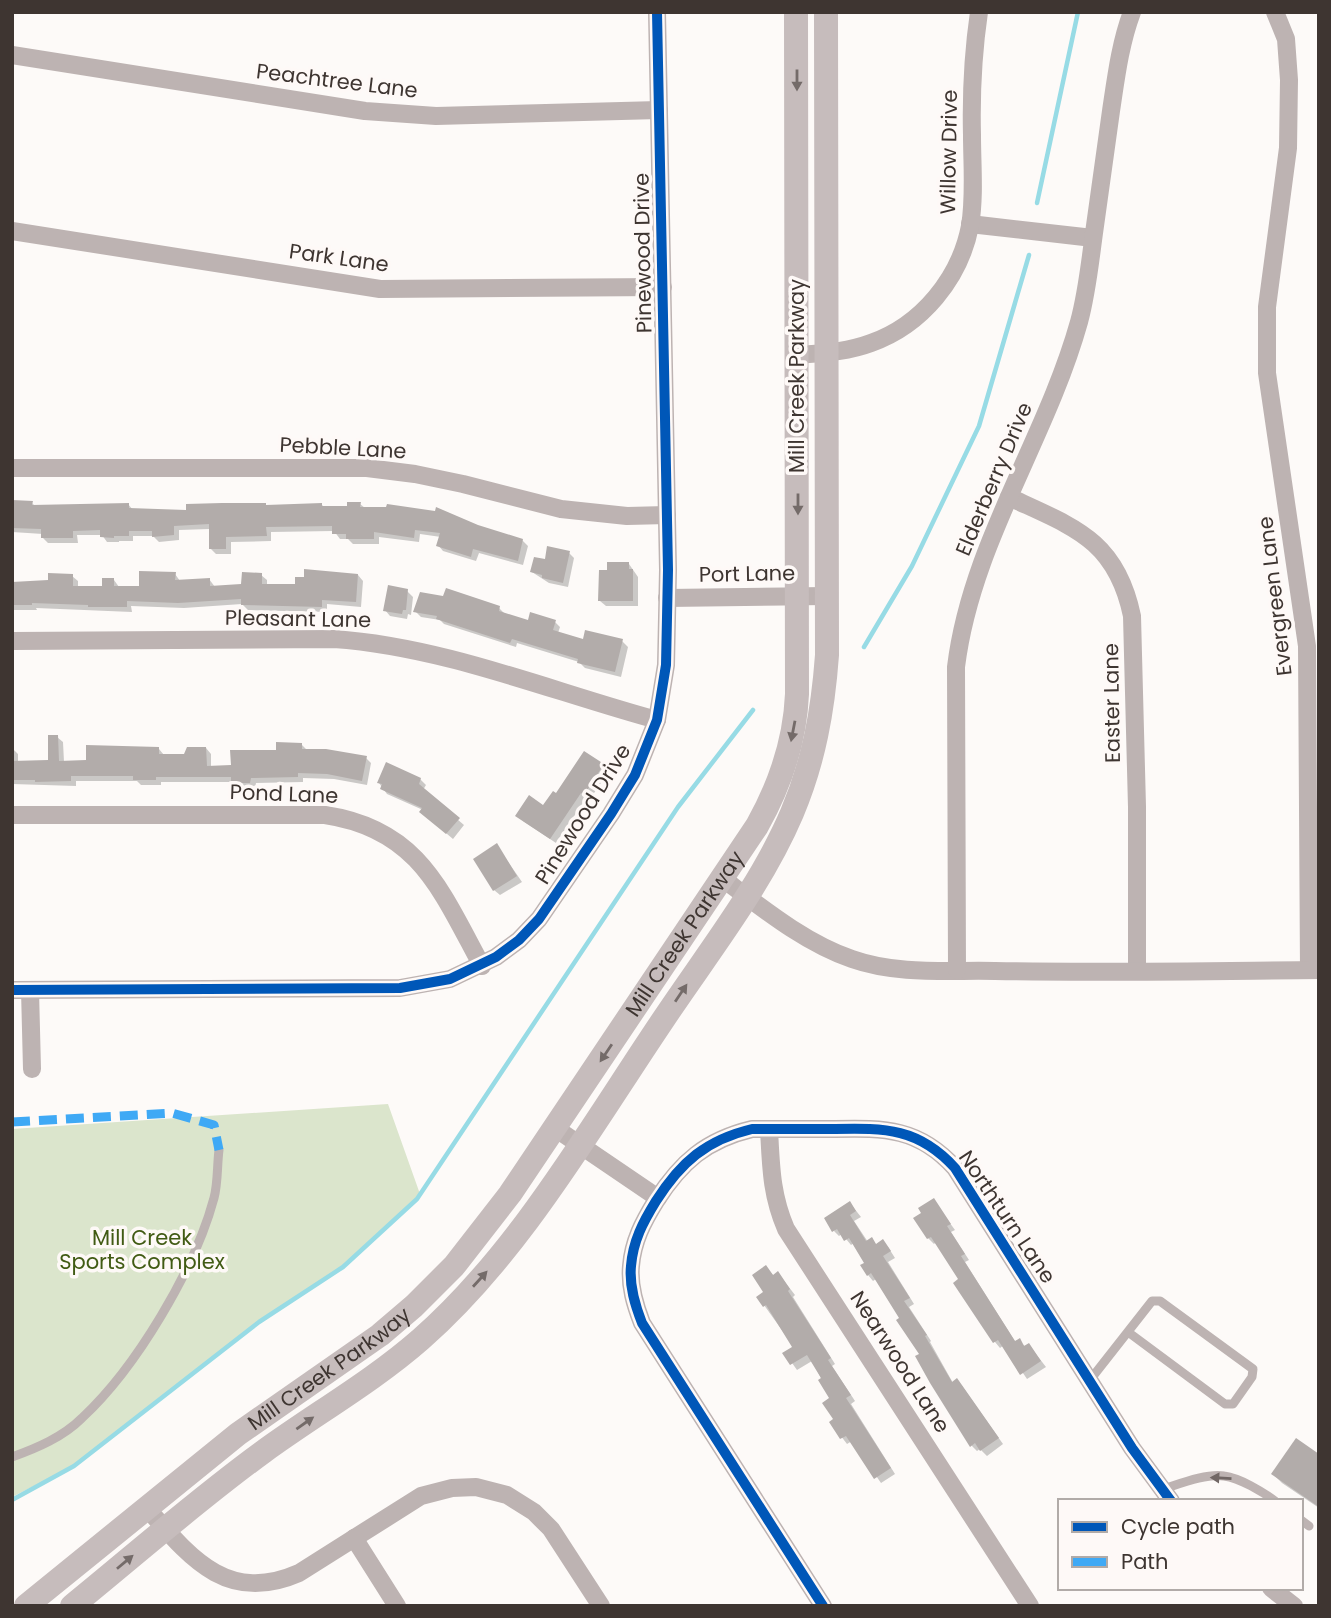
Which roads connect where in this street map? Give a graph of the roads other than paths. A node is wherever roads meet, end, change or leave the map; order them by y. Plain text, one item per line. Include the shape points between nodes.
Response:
1 (657, 12) edge
2 (796, 12) edge
3 (826, 12) edge
4 (979, 12) edge
5 (1132, 12) edge
6 (1275, 12) edge
7 (12, 55) edge
8 (659, 110) junction
9 (970, 224) junction
10 (12, 231) edge
11 (1093, 238) junction
12 (663, 287) junction
13 (827, 353) junction
14 (797, 355) junction
15 (12, 468) edge
16 (1009, 497) junction
17 (667, 515) junction
18 (798, 596) junction
19 (827, 596) junction
20 (667, 598) junction
21 (12, 641) edge
22 (657, 720) junction
23 (12, 815) edge
24 (722, 878) junction
25 (746, 896) junction
26 (482, 966) junction
27 (957, 970) junction
28 (1314, 970) edge
29 (1137, 971) junction
30 (21, 990) edge
31 (32, 1069) dead end
32 (555, 1128) junction
33 (769, 1129) junction
34 (579, 1144) junction
35 (219, 1150) dead end
36 (658, 1198) junction
37 (1128, 1332) junction
38 (1090, 1381) junction
39 (12, 1457) edge
40 (1167, 1495) edge
41 (1272, 1499) edge
42 (146, 1507) junction
43 (165, 1528) junction
44 (354, 1538) junction
45 (1274, 1590) edge
46 (26, 1606) edge
47 (72, 1606) edge
48 (397, 1606) edge
49 (601, 1606) edge
50 (823, 1606) edge
51 (1030, 1606) edge
52 (1294, 1606) edge

1 - 8 street, Pinewood Drive
2 -> 14 main road, Mill Creek Parkway
3 - 13 main road, Mill Creek Parkway
4 - 9 street, Willow Drive via 974,47
5 - 11 street, Elderberry Drive via 1116,79
6 - 28 street, Evergreen Lane via 1286,39 1288,148 1267,307 1267,373 1307,646
7 - 8 street, Peachtree Lane via 377,112 436,116
8 - 12 street, Pinewood Drive
9 - 11 street
9 - 13 street, Willow Drive via 949,279 922,312 888,336
10 - 12 street, Park Lane via 380,289
11 - 16 street, Elderberry Drive via 1080,319 1064,371
12 - 17 street, Pinewood Drive
13 - 14 street, Willow Drive
13 - 19 main road, Mill Creek Parkway
14 -> 18 main road, Mill Creek Parkway
15 - 17 street, Pebble Lane via 367,468 451,481 561,509
16 - 27 street, Elderberry Drive via 972,587 956,667
16 - 29 street, Easter Lane via 1074,528 1096,544 1115,568 1128,596 1134,698
17 - 20 street, Pinewood Drive
18 - 19 street, Port Lane
18 - 20 street, Port Lane
18 -> 24 main road, Mill Creek Parkway via 797,707 788,757 769,804
19 - 25 main road, Mill Creek Parkway via 824,698 817,742 792,815
20 - 22 street, Pinewood Drive via 666,665
21 - 22 street, Pleasant Lane via 364,641 424,652
22 - 26 street, Pinewood Drive via 635,775 539,919
23 - 26 street, Pond Lane via 325,814 363,823 421,862
24 - 25 street
24 -> 32 main road, Mill Creek Parkway
25 - 27 street via 829,950 853,959 905,969
34 -> 25 main road, Mill Creek Parkway
26 - 30 street, Pinewood Drive via 450,979 400,988
27 - 29 street
28 - 29 street
30 - 31 street
32 - 34 street
32 - 42 main road, Mill Creek Parkway via 485,1228 414,1306
33 - 36 street, Northturn Lane via 737,1132 716,1141 675,1173
33 - 38 street, Northturn Lane via 881,1129 916,1138 937,1151 955,1168
33 - 51 street, Nearwood Lane via 772,1186 786,1229
34 - 36 street
43 -> 34 main road, Mill Creek Parkway via 254,1458 420,1340 512,1241
35 - 39 lane via 214,1196 200,1239 139,1350 81,1420 40,1447
36 - 50 street, Northturn Lane via 642,1223 630,1268 642,1323
37 - 37 lane via 1152,1301 1160,1301 1252,1369 1252,1377 1233,1404 1224,1404
37 - 38 lane
38 - 40 street, Northturn Lane
41 -> 40 lane via 1224,1475 1188,1481
42 - 43 street
42 - 46 main road, Mill Creek Parkway
43 - 44 street via 201,1566 227,1578 255,1583 299,1573
47 -> 43 main road, Mill Creek Parkway
44 - 48 street
44 - 49 street via 436,1491 492,1490 522,1502 551,1529
45 - 52 street

